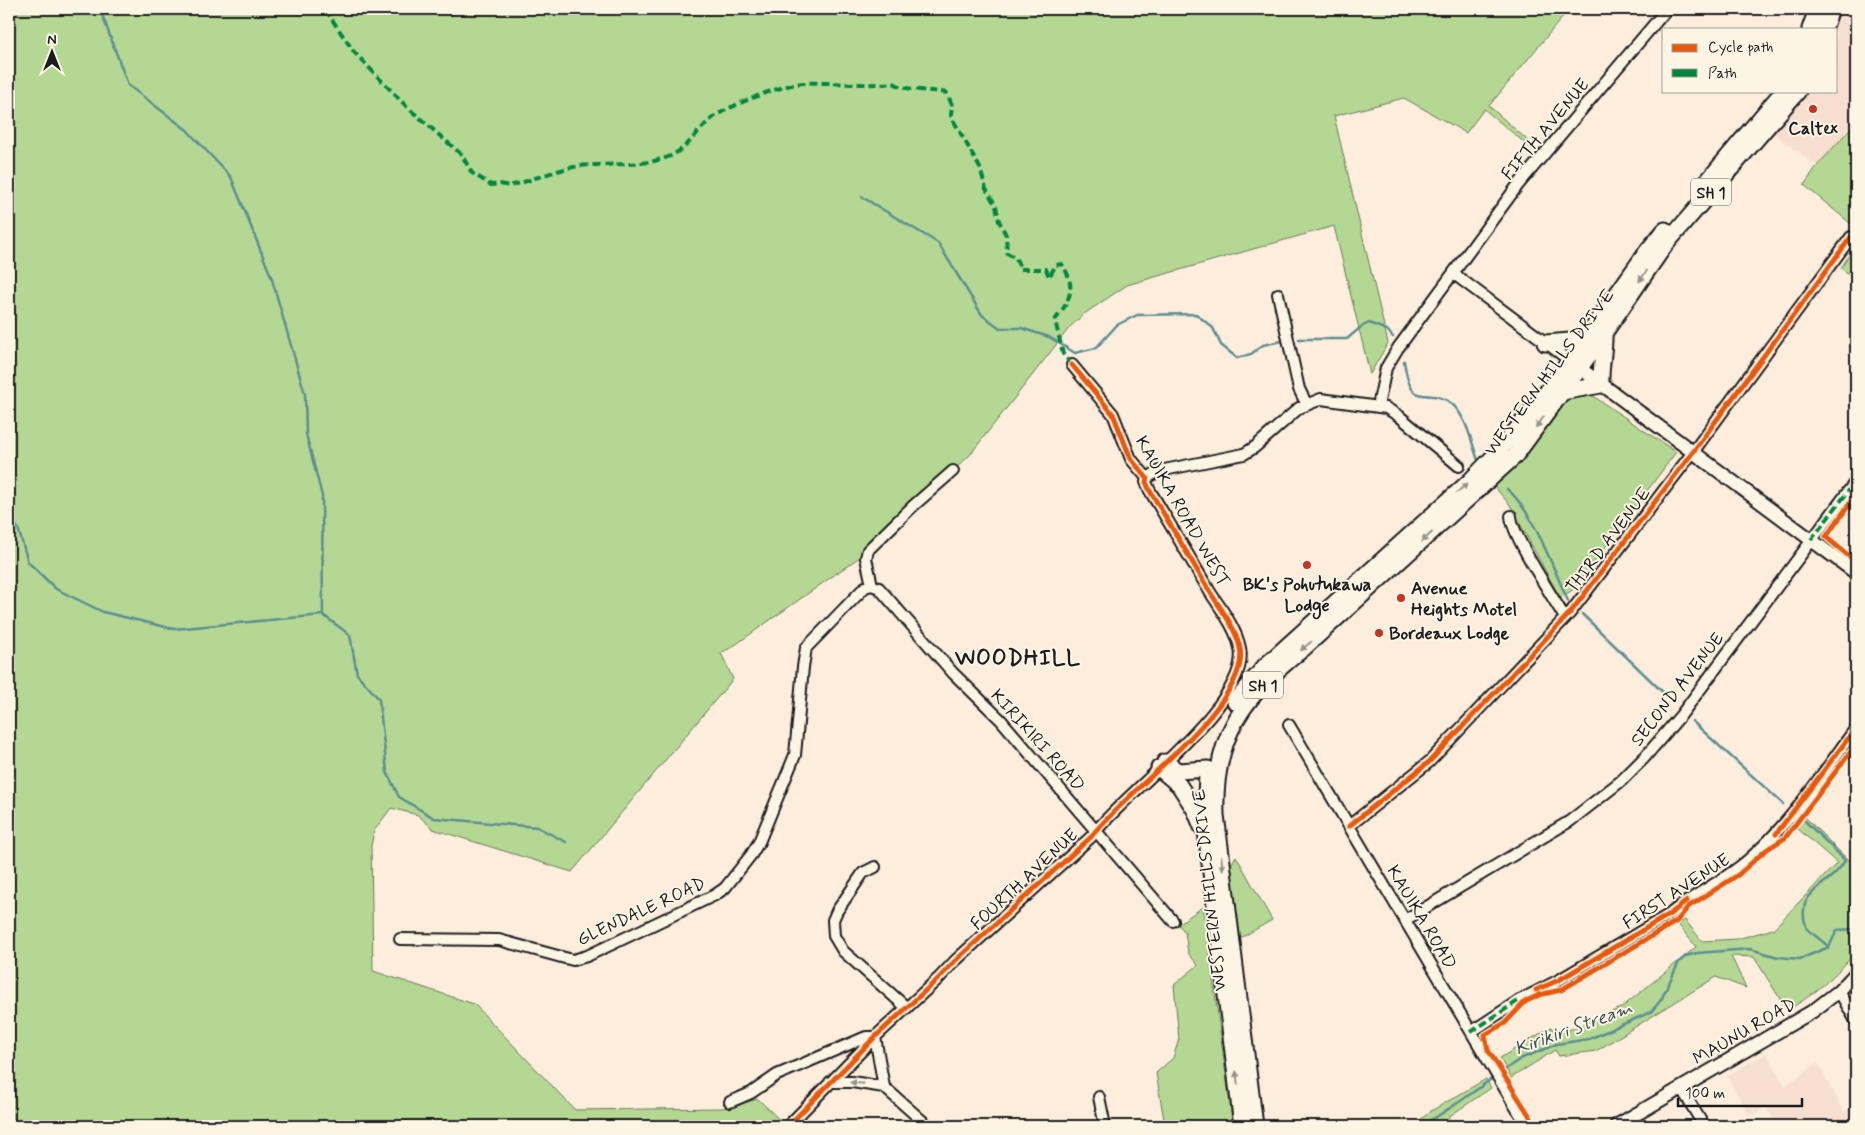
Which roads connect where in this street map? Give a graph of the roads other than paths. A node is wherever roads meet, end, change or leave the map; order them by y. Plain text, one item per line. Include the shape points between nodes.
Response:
1 (1667, 9) edge
2 (1817, 9) edge
3 (1831, 9) edge
4 (1810, 28) edge
5 (1824, 28) edge
6 (1782, 92) edge
7 (1797, 92) edge
8 (1851, 237) dead end
9 (1454, 274) junction
10 (1278, 294) dead end
11 (1604, 332) junction
12 (1582, 340) junction
13 (1545, 342) junction
14 (1574, 364) junction
15 (1072, 365) dead end
16 (1602, 385) junction
17 (1562, 392) junction
18 (1306, 403) junction
19 (1378, 406) junction
20 (1693, 452) junction
21 (1459, 466) dead end
22 (953, 471) dead end
23 (1147, 478) junction
24 (1856, 481) edge
25 (1511, 516) dead end
26 (1811, 540) junction
27 (1856, 573) edge
28 (872, 585) junction
29 (1564, 618) junction
30 (1241, 653) joint
31 (1289, 725) dead end
32 (1856, 728) edge
33 (1162, 765) junction
34 (1208, 769) junction
35 (1349, 826) junction
36 (1096, 829) junction
37 (1206, 835) junction
38 (875, 867) dead end
39 (1405, 920) junction
40 (1173, 921) dead end
41 (400, 939) dead end
42 (1856, 973) edge
43 (1839, 991) junction
44 (907, 1008) junction
45 (1856, 1021) edge
46 (1236, 1025) junction
47 (1471, 1032) junction
48 (875, 1037) junction
49 (830, 1082) junction
50 (884, 1087) junction
51 (1681, 1088) junction
52 (1099, 1097) dead end
53 (730, 1102) dead end
54 (788, 1126) edge
55 (928, 1126) edge
56 (1105, 1126) edge
57 (1242, 1126) edge
58 (1255, 1126) edge
59 (1528, 1126) edge
60 (1616, 1126) edge
61 (1704, 1126) edge

1 - 9 street, FIFTH AVENUE via 1518,185
2 - 4 highway
3 - 5 highway
6 - 12 highway, WESTERN HILLS DRIVE / SH 1 via 1648,250
7 -> 11 highway, WESTERN HILLS DRIVE / SH 1 via 1665,245
8 - 20 street, THIRD AVENUE
9 - 13 street
9 - 19 street, FIFTH AVENUE via 1391,358 1382,380
10 - 18 street via 1299,389
11 - 14 highway, WESTERN HILLS DRIVE / SH 1
11 - 16 highway
12 - 13 highway
12 - 14 highway, WESTERN HILLS DRIVE / SH 1
13 - 14 street
14 - 16 main road
14 - 17 highway, WESTERN HILLS DRIVE / SH 1
34 -> 14 highway, WESTERN HILLS DRIVE / SH 1 via 1230,709 1255,677 1487,465 1548,390
15 - 23 street, KAUIKA ROAD WEST via 1112,414 1131,459
16 - 17 highway
16 - 20 main road
17 -> 46 highway, WESTERN HILLS DRIVE / SH 1 via 1515,456 1280,666 1244,706 1232,726 1223,745 1218,769 1216,806
18 - 19 street via 1320,399
18 - 23 street via 1244,454 1158,471
19 - 21 street via 1399,416
20 - 26 main road
20 - 29 street, THIRD AVENUE
22 - 28 street via 870,547 866,558
23 - 30 street, KAUIKA ROAD WEST via 1150,491 1230,624
24 - 26 street, SECOND AVENUE
25 - 29 street via 1522,544
26 - 27 main road
26 - 39 street, SECOND AVENUE via 1682,715 1621,781 1570,821
28 - 36 street, KIRIKIRI ROAD via 879,588 953,674 1001,720
28 - 41 street, GLENDALE ROAD via 864,587 806,648 792,764 759,842 725,888 573,960 499,940
29 - 35 street, THIRD AVENUE via 1429,762
30 - 33 street, FOURTH AVENUE via 1238,671 1220,702 1191,739
31 - 35 street, KAUIKA ROAD
32 - 47 street, FIRST AVENUE via 1778,833 1729,876 1559,980 1522,998
33 - 34 highway via 1178,771
33 - 36 street, FOURTH AVENUE
33 - 37 highway via 1183,790
34 - 37 highway, WESTERN HILLS DRIVE / SH 1 via 1204,802
35 - 39 street, KAUIKA ROAD
36 - 40 street, KIRIKIRI ROAD via 1101,839
36 - 44 street, FOURTH AVENUE
37 - 46 highway, WESTERN HILLS DRIVE / SH 1
38 - 44 street via 863,874 836,911 834,936 843,952
39 - 47 street, KAUIKA ROAD
42 - 43 main road, MAUNU ROAD
43 - 45 street
43 - 51 main road, MAUNU ROAD via 1813,1011
44 - 48 street, FOURTH AVENUE
57 -> 46 highway, WESTERN HILLS DRIVE / SH 1
46 - 58 highway, WESTERN HILLS DRIVE / SH 1
47 - 59 street, KAUIKA ROAD
48 - 49 street, FOURTH AVENUE
48 - 50 street
48 - 53 street via 860,1038 777,1075 751,1093
50 -> 49 street
49 - 54 street, FOURTH AVENUE
50 - 55 street
51 - 60 main road, MAUNU ROAD
51 - 61 street
52 - 56 street

